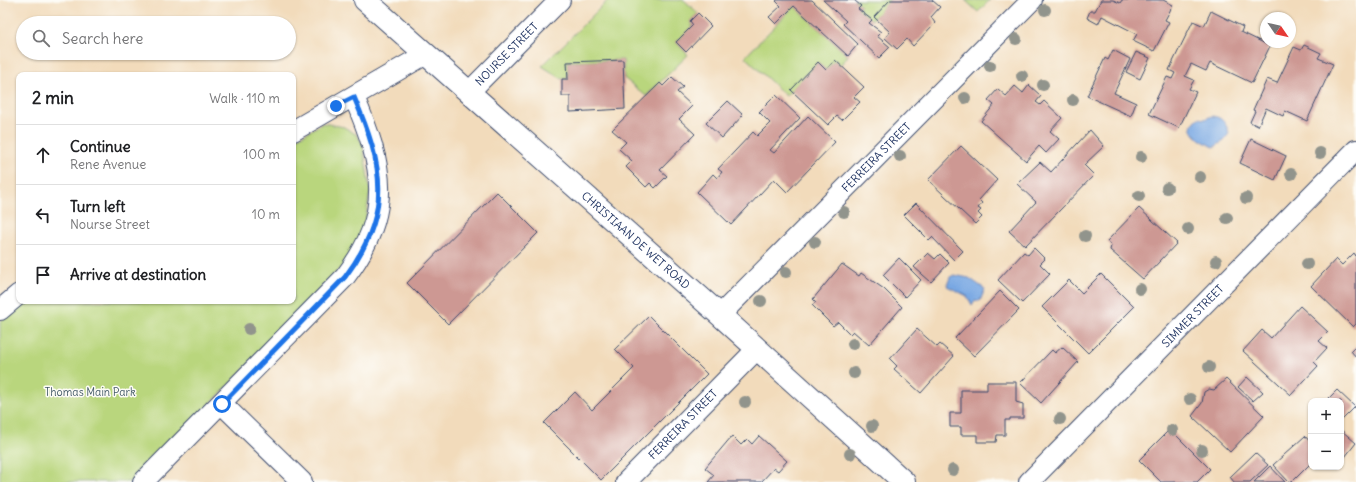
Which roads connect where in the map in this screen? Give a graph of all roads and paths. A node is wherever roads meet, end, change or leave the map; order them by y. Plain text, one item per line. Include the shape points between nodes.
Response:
1 (365, 0) edge
2 (560, 0) edge
3 (1032, 0) edge
4 (426, 54) junction
5 (470, 92) junction
6 (354, 97) junction
7 (296, 129) edge
8 (1356, 150) edge
9 (16, 297) edge
10 (0, 310) edge
11 (720, 315) junction
12 (757, 349) junction
13 (222, 404) junction
14 (143, 482) edge
15 (302, 482) edge
16 (626, 482) edge
17 (904, 482) edge
18 (1030, 482) edge

1 - 4 main road, CHRISTIAAN DE WET ROAD
2 - 5 street, NOURSE STREET
3 - 11 street, FERREIRA STREET
4 - 5 main road, CHRISTIAAN DE WET ROAD
4 - 6 street
5 - 11 main road, CHRISTIAAN DE WET ROAD
6 - 7 street
6 - 13 street via 376,159 379,190 377,215 369,241 345,277
8 - 18 street, SIMMER STREET
9 - 10 street
11 - 12 main road, CHRISTIAAN DE WET ROAD
12 - 16 street, FERREIRA STREET
12 - 17 main road, CHRISTIAAN DE WET ROAD
13 - 14 street
13 - 15 street

